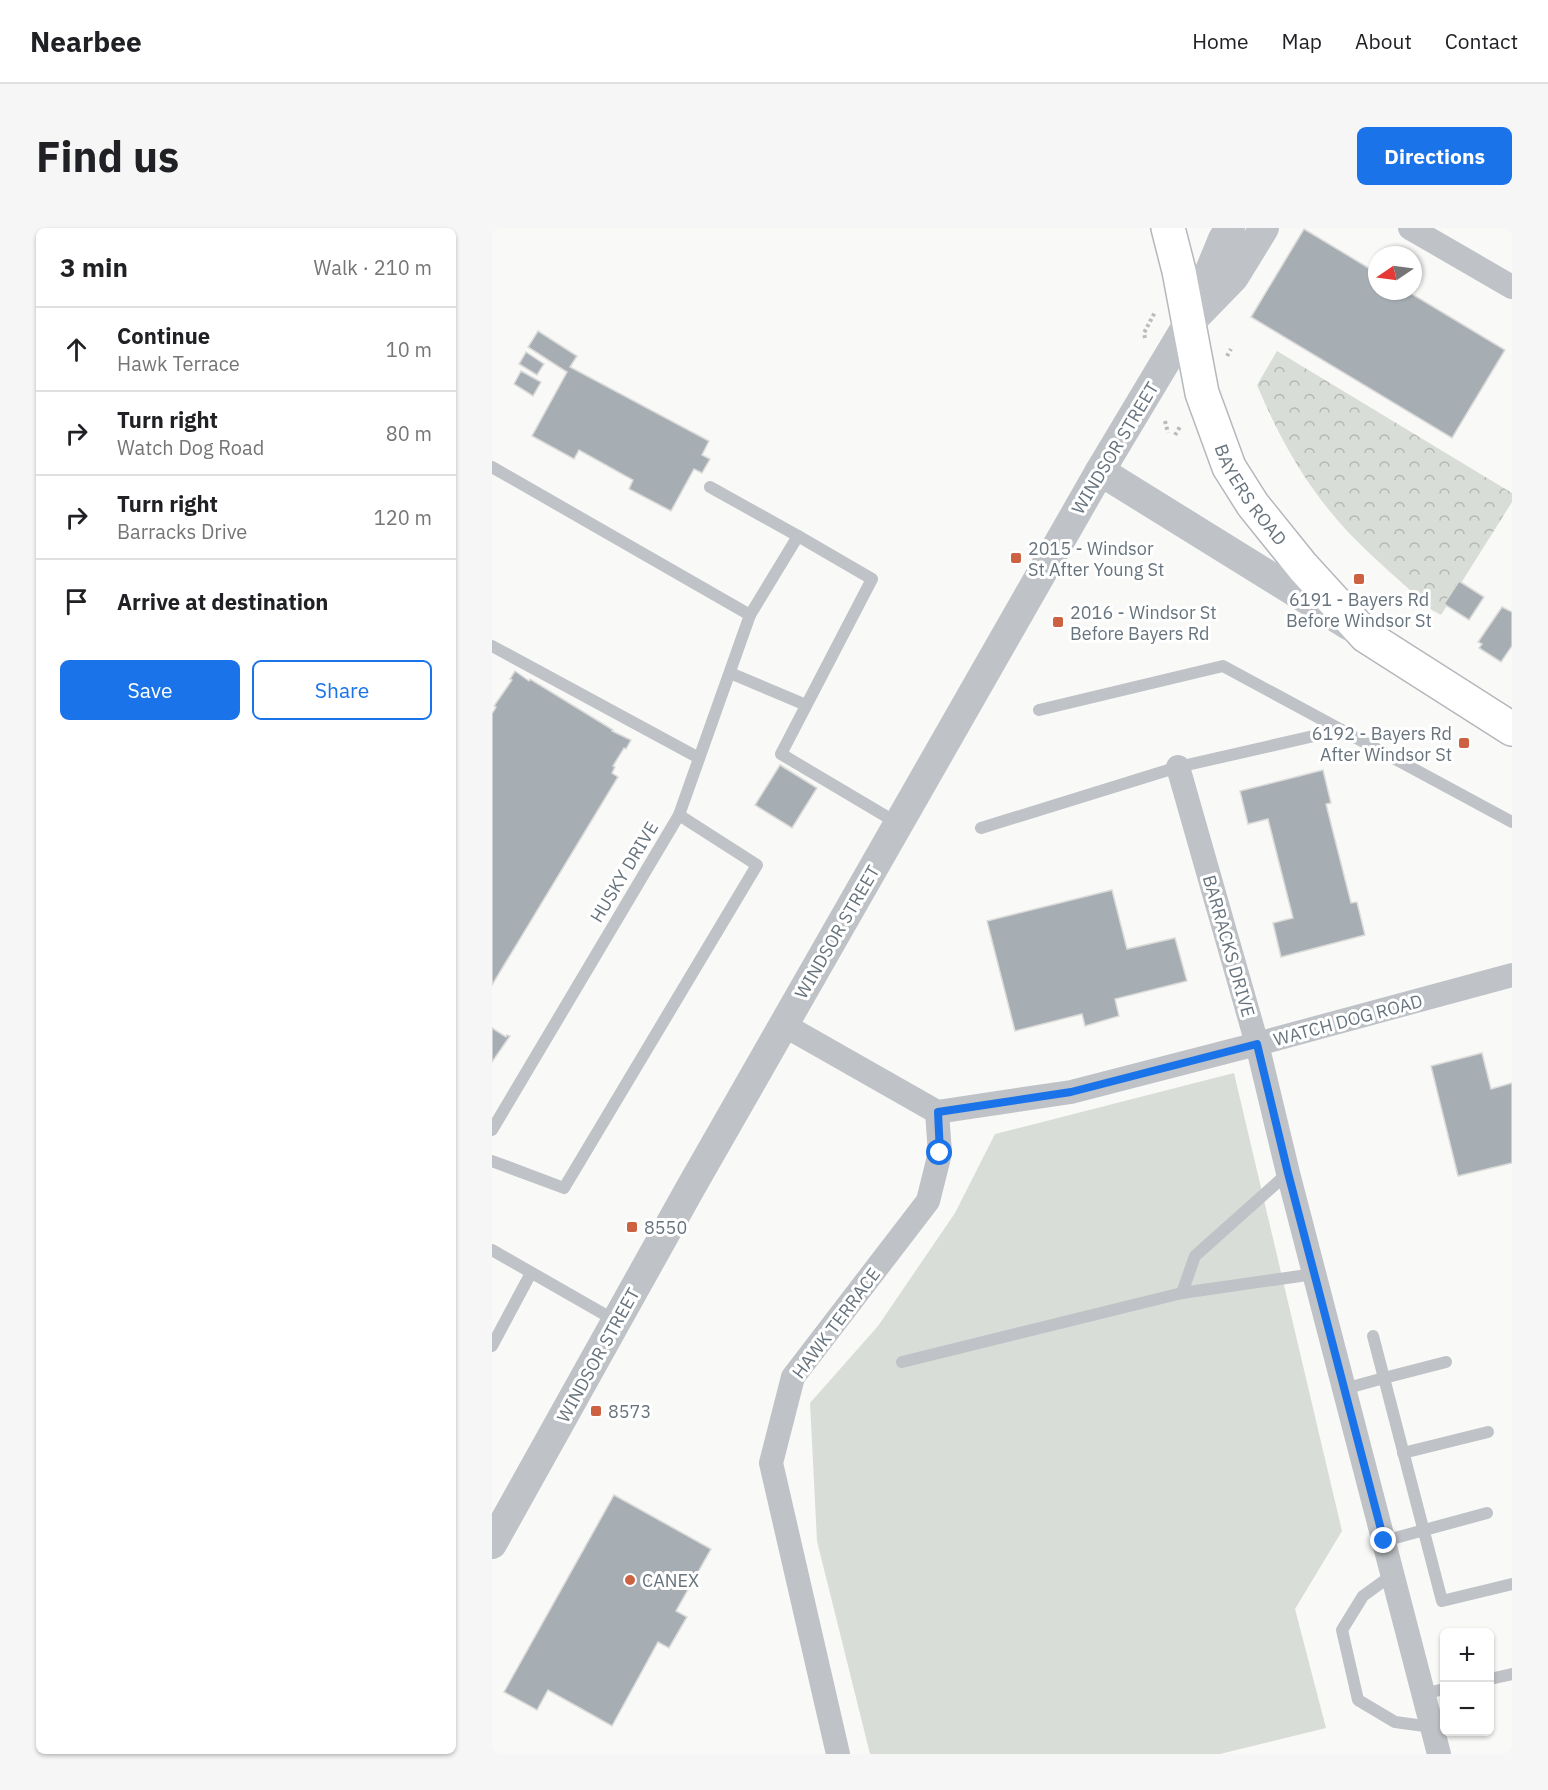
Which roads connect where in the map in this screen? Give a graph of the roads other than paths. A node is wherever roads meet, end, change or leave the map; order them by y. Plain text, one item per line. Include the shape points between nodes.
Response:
1 (1167, 228) edge
2 (1230, 228) edge
3 (1264, 228) edge
4 (1410, 228) edge
5 (1512, 287) edge
6 (1188, 324) junction
7 (492, 467) edge
8 (1100, 471) junction
9 (710, 487) dead end
10 (798, 536) junction
11 (750, 615) junction
12 (1366, 636) junction
13 (492, 646) edge
14 (730, 673) junction
15 (806, 705) junction
16 (1039, 710) dead end
17 (1512, 729) edge
18 (1340, 730) junction
19 (699, 758) junction
20 (1178, 767) junction
21 (679, 815) junction
22 (1512, 822) edge
23 (899, 824) junction
24 (981, 828) dead end
25 (1512, 975) edge
26 (784, 1025) junction
27 (1257, 1044) junction
28 (938, 1112) junction
29 (492, 1130) edge
30 (492, 1161) edge
31 (1288, 1173) junction
32 (492, 1250) edge
33 (531, 1273) junction
34 (1314, 1274) junction
35 (1182, 1293) junction
36 (617, 1322) junction
37 (1373, 1336) dead end
38 (492, 1346) edge
39 (902, 1362) dead end
40 (1446, 1362) dead end
41 (1383, 1378) junction
42 (1344, 1389) junction
43 (1488, 1432) dead end
44 (1403, 1453) junction
45 (1487, 1513) dead end
46 (1423, 1531) junction
47 (1384, 1541) junction
48 (492, 1544) edge
49 (1392, 1575) junction
50 (1512, 1584) edge
51 (1512, 1674) edge
52 (1494, 1678) edge
53 (1434, 1692) edge
54 (1432, 1727) junction
55 (838, 1754) edge
56 (1439, 1754) edge

1 - 6 main road, BAYERS ROAD
2 - 6 street, WINDSOR STREET
3 - 6 street, WINDSOR STREET via 1234,277
4 - 5 street
6 - 8 street, WINDSOR STREET
6 - 12 main road, BAYERS ROAD via 1202,393 1229,467 1253,505
7 - 11 lane
8 - 12 street, BAYERS ROAD
8 - 23 street, WINDSOR STREET
9 - 10 lane
10 - 11 lane, HUSKY DRIVE
10 - 15 lane via 872,579
11 - 14 lane, HUSKY DRIVE
12 - 17 main road, BAYERS ROAD
13 - 19 lane
14 - 15 lane
14 - 19 lane, HUSKY DRIVE
15 - 23 lane via 781,754
16 - 18 lane via 1222,666
18 - 20 lane
18 - 22 lane
19 - 21 lane, HUSKY DRIVE
20 - 24 lane
20 - 27 street, BARRACKS DRIVE
21 - 29 lane, HUSKY DRIVE
21 - 30 lane via 757,865 564,1188
23 - 26 street, WINDSOR STREET
25 - 27 street, WATCH DOG ROAD
26 - 28 street
26 - 36 street, WINDSOR STREET
27 - 28 street, WATCH DOG ROAD via 1071,1092
27 - 31 street, BARRACKS DRIVE
28 - 55 street, HAWK TERRACE via 940,1153 928,1201 793,1377 771,1463
31 - 34 street, BARRACKS DRIVE
31 - 35 lane via 1195,1256
32 - 33 lane
33 - 36 lane
33 - 38 lane
34 - 35 lane
34 - 42 street, BARRACKS DRIVE
35 - 39 lane
36 - 48 street, WINDSOR STREET
37 - 41 lane
40 - 41 lane
41 - 42 lane
41 - 44 lane
42 - 47 street, BARRACKS DRIVE
43 - 44 lane
44 - 46 lane
45 - 46 lane
46 - 47 lane
46 - 50 lane via 1442,1601
47 - 49 street, BARRACKS DRIVE
49 - 53 street, BARRACKS DRIVE
49 - 54 lane via 1363,1596 1342,1630 1358,1700 1395,1722
51 - 52 lane
53 - 54 street, BARRACKS DRIVE
54 - 56 street, BARRACKS DRIVE

